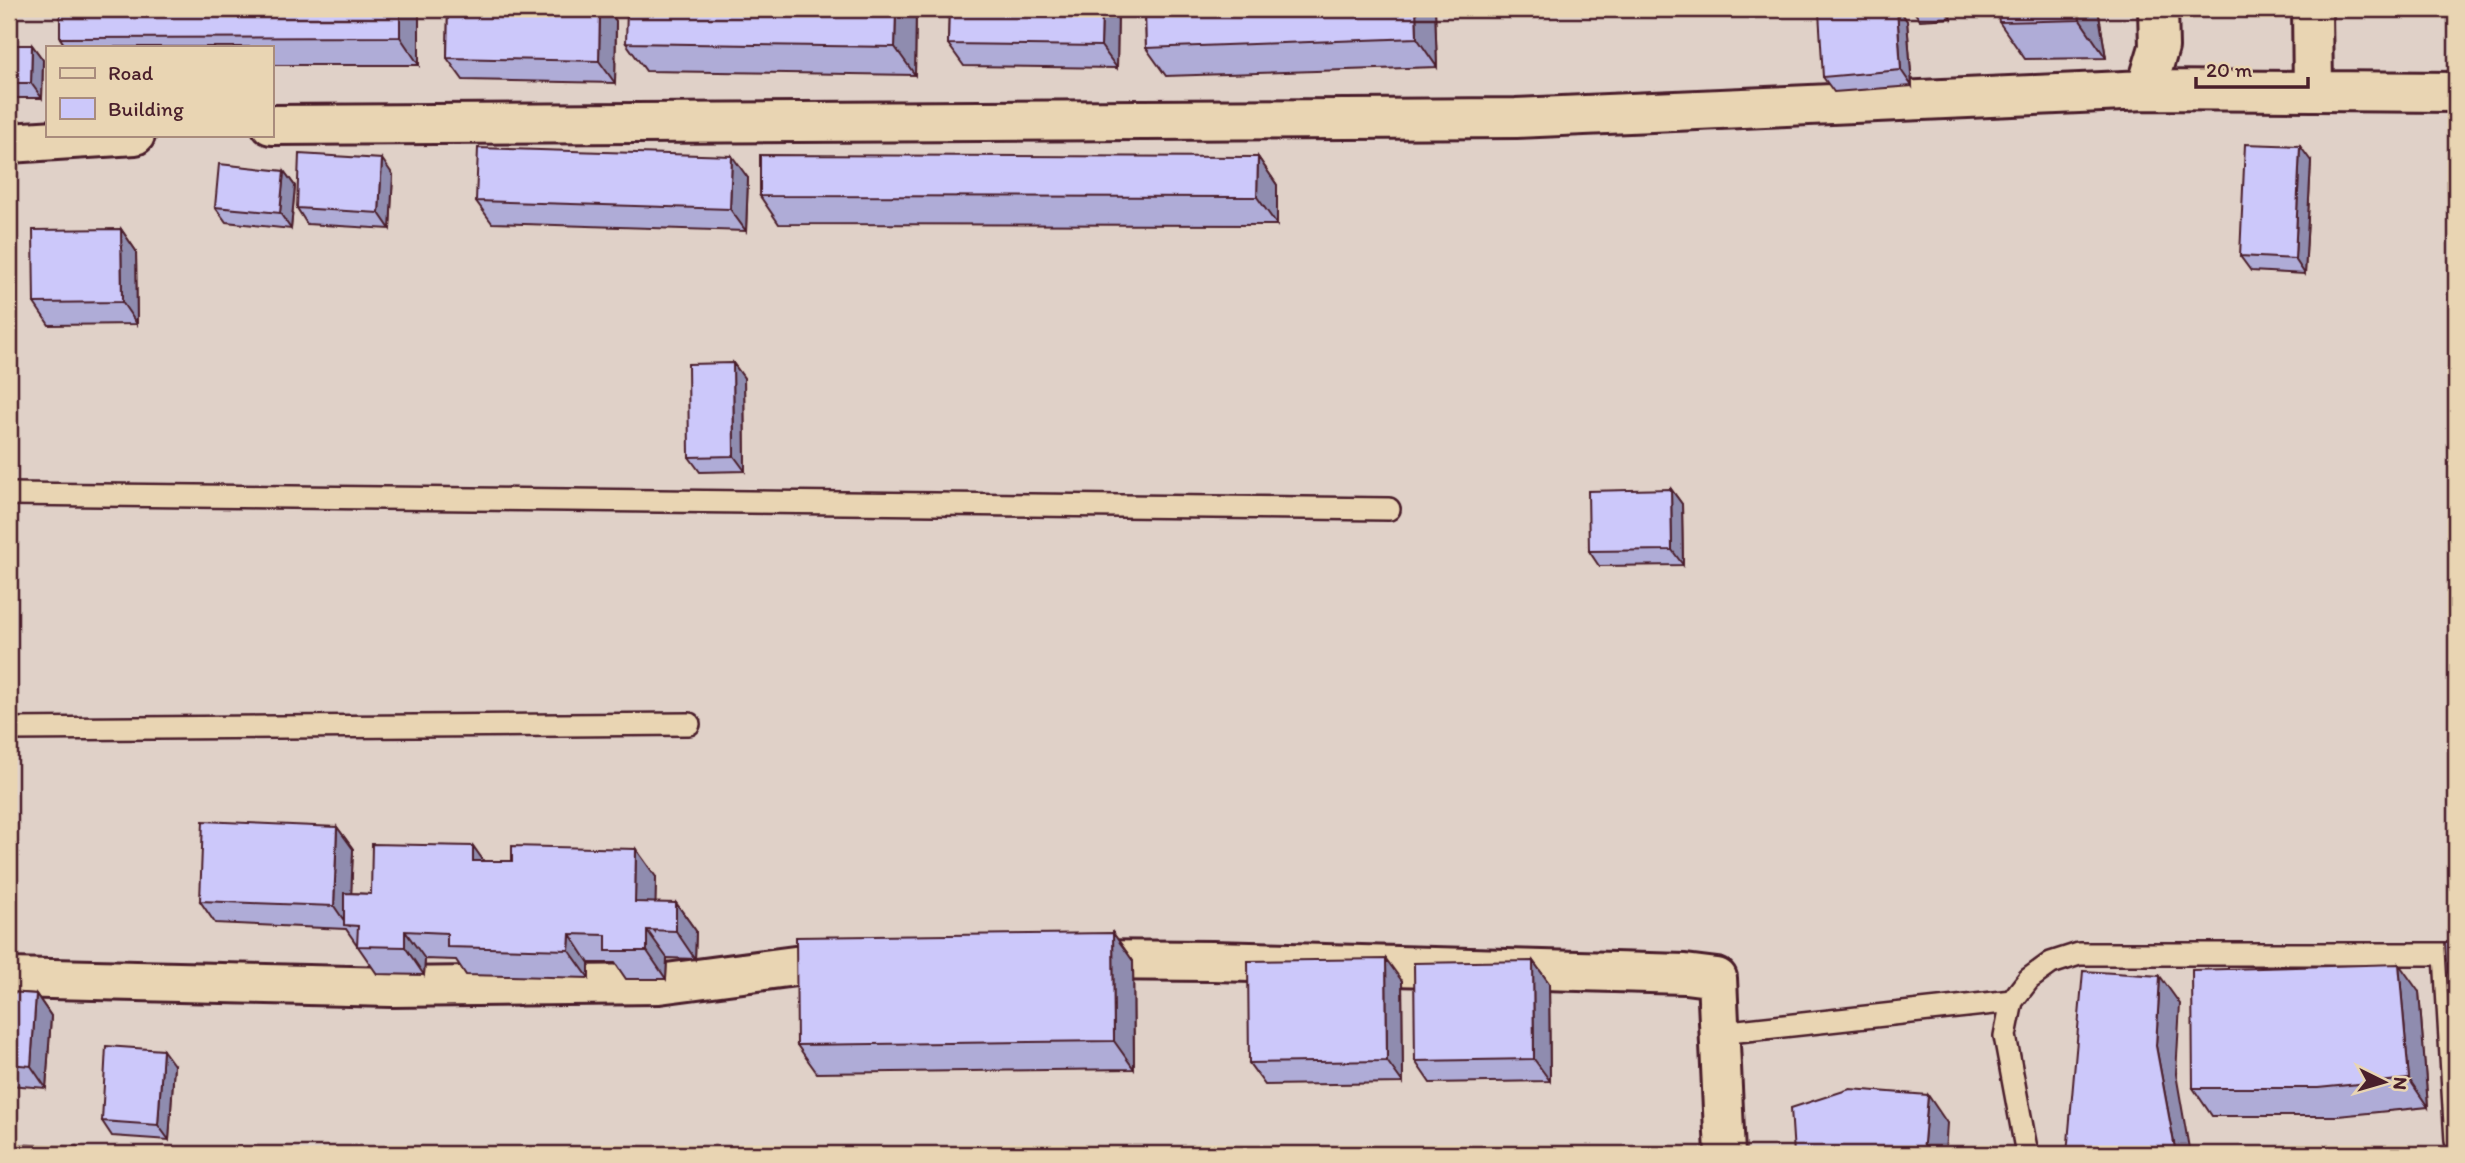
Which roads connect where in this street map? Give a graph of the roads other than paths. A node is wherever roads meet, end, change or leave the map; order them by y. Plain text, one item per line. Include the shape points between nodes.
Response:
1 (2158, 9) edge
2 (2312, 9) edge
3 (2146, 90) junction
4 (2313, 91) junction
5 (2456, 92) edge
6 (273, 125) edge
7 (121, 136) edge
8 (9, 144) edge
9 (9, 494) edge
10 (1389, 509) dead end
11 (689, 724) dead end
12 (9, 729) edge
13 (2451, 955) edge
14 (881, 959) edge
15 (1047, 960) edge
16 (9, 978) edge
17 (2012, 1001) junction
18 (1720, 1033) junction
19 (2456, 1141) edge
20 (1725, 1154) edge
21 (2027, 1154) edge

1 - 3 street via 2159,47
2 - 4 street
3 - 4 street
3 - 6 street via 1516,118
4 - 5 street
7 - 8 street
9 - 10 lane
11 - 12 lane
13 - 17 lane via 2079,954 2051,963 2029,979
13 - 19 lane
14 - 16 street via 840,959 659,984 391,987
15 - 18 street via 1685,974 1717,978
17 - 18 lane
17 - 21 lane via 2005,1036
18 - 20 street

